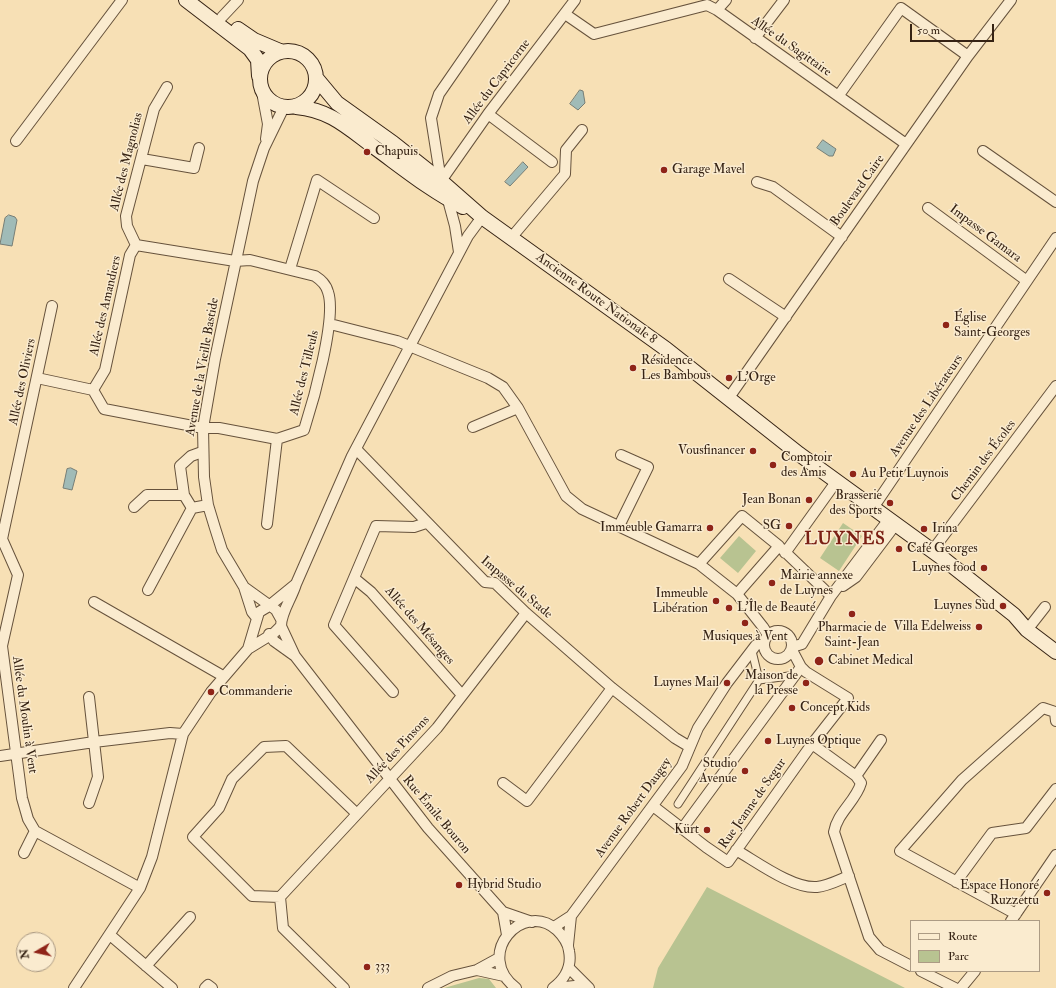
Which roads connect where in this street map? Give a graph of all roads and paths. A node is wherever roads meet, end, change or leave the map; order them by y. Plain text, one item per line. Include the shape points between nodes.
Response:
1 (122, 0) edge
2 (186, 0) edge
3 (198, 0) edge
4 (238, 0) edge
5 (504, 0) edge
6 (575, 0) edge
7 (726, 0) edge
8 (784, 0) edge
9 (1011, 0) edge
10 (717, 10) junction
11 (565, 14) junction
12 (222, 17) junction
13 (755, 38) junction
14 (280, 51) junction
15 (968, 56) junction
16 (260, 77) junction
17 (317, 79) junction
18 (167, 87) dead end
19 (262, 92) junction
20 (839, 95) junction
21 (290, 107) junction
22 (488, 114) junction
23 (582, 130) dead end
24 (16, 141) dead end
25 (906, 144) junction
26 (199, 148) dead end
27 (264, 148) junction
28 (983, 151) dead end
29 (142, 159) junction
30 (552, 162) dead end
31 (441, 180) junction
32 (757, 182) dead end
33 (448, 200) junction
34 (1056, 202) edge
35 (928, 208) dead end
36 (482, 217) junction
37 (374, 218) dead end
38 (842, 237) junction
39 (511, 238) junction
40 (1056, 238) edge
41 (136, 245) junction
42 (459, 252) junction
43 (235, 262) junction
44 (290, 269) junction
45 (729, 279) dead end
46 (1027, 282) junction
47 (52, 306) dead end
48 (786, 317) junction
49 (330, 324) junction
50 (410, 347) junction
51 (37, 378) junction
52 (1056, 386) edge
53 (93, 390) junction
54 (728, 399) junction
55 (518, 408) junction
56 (473, 427) dead end
57 (203, 428) junction
58 (277, 438) junction
59 (356, 449) junction
60 (202, 452) junction
61 (621, 455) dead end
62 (836, 482) junction
63 (184, 495) junction
64 (208, 505) junction
65 (134, 507) dead end
66 (192, 508) junction
67 (873, 508) junction
68 (892, 522) junction
69 (426, 523) junction
70 (267, 524) dead end
71 (620, 526) junction
72 (782, 550) junction
73 (932, 551) junction
74 (9, 556) joint
75 (699, 564) junction
76 (354, 578) junction
77 (296, 584) junction
78 (244, 587) junction
79 (148, 590) dead end
80 (834, 592) junction
81 (737, 594) junction
82 (94, 602) dead end
83 (269, 606) junction
84 (1045, 607) dead end
85 (526, 613) junction
86 (256, 620) junction
87 (281, 622) junction
88 (1029, 627) junction
89 (269, 634) junction
90 (768, 634) junction
91 (1056, 644) edge
92 (791, 645) junction
93 (248, 649) junction
94 (752, 651) junction
95 (1056, 652) edge
96 (767, 655) junction
97 (295, 656) junction
98 (781, 659) junction
99 (799, 671) junction
100 (224, 676) junction
101 (759, 680) junction
102 (612, 688) junction
103 (392, 692) dead end
104 (462, 695) junction
105 (89, 697) dead end
106 (1056, 721) edge
107 (183, 734) junction
108 (881, 740) dead end
109 (94, 742) junction
110 (812, 744) junction
111 (690, 747) junction
112 (16, 754) junction
113 (0, 756) edge
114 (856, 776) junction
115 (390, 780) junction
116 (503, 783) dead end
117 (1056, 789) edge
118 (90, 803) dead end
119 (678, 804) dead end
120 (653, 806) junction
121 (356, 813) junction
122 (682, 829) junction
123 (35, 831) junction
124 (736, 850) junction
125 (24, 853) dead end
126 (1056, 856) edge
127 (849, 876) junction
128 (956, 882) junction
129 (140, 888) junction
130 (280, 896) junction
131 (503, 912) junction
132 (571, 916) junction
133 (190, 917) dead end
134 (1014, 918) edge
135 (532, 922) junction
136 (554, 927) junction
137 (507, 935) junction
138 (110, 936) junction
139 (568, 945) junction
140 (499, 958) junction
141 (910, 965) edge
142 (146, 966) junction
143 (569, 968) junction
144 (477, 970) junction
145 (923, 972) edge
146 (975, 972) edge
147 (976, 972) edge
148 (504, 976) junction
149 (587, 987) edge
150 (74, 988) edge
151 (172, 988) edge
152 (205, 988) edge
153 (212, 988) edge
154 (344, 988) edge
155 (428, 988) edge
156 (516, 988) edge
157 (555, 988) edge
158 (955, 988) edge
159 (961, 988) edge
160 (969, 988) edge

1 - 24 street
2 - 16 main road via 250,49 258,60
3 - 12 main road
4 - 12 street
5 - 31 street via 439,94 431,118
6 - 11 street, Allée du Capricorne
7 - 10 street
8 - 13 street
9 - 15 street, Boulevard Caire
10 - 11 street, Allée du Sagittaire via 707,5 701,6 594,34
10 - 13 street, Allée du Sagittaire
11 - 22 street, Allée du Capricorne
12 - 14 main road via 254,40
13 - 20 street, Allée du Sagittaire
14 - 16 main road via 266,61
14 - 17 main road via 298,52 305,56 315,70
15 - 20 street via 901,8
15 - 25 street, Boulevard Caire
16 - 19 main road
17 - 21 main road via 311,96 304,103
17 - 31 main road, Ancienne Route Nationale 8 via 337,103
18 - 29 street, Allée des Magnolias via 154,109
19 - 21 main road via 268,99
19 - 27 street, Avenue de la Vieille Bastide via 268,124
20 - 25 street, Allée du Sagittaire
21 - 27 street, Avenue de la Vieille Bastide
21 - 33 main road, Ancienne Route Nationale 8 via 313,108 337,119
22 - 30 street
22 - 31 street, Allée du Capricorne
23 - 39 street via 566,150 565,174
25 - 38 street, Boulevard Caire
26 - 29 street via 194,168
27 - 43 street, Avenue de la Vieille Bastide via 253,181
28 - 34 street
29 - 41 street, Allée des Magnolias via 126,216 127,226
31 - 36 main road, Ancienne Route Nationale 8
32 - 38 street via 773,187
33 - 36 main road, Ancienne Route Nationale 8
33 - 42 street
35 - 46 street, Impasse Gamara
36 - 39 main road, Ancienne Route Nationale 8
36 - 42 street
37 - 44 street via 317,180
38 - 48 street, Boulevard Caire
39 - 54 main road, Ancienne Route Nationale 8 via 666,349
40 - 46 street, Avenue des Libérateurs
41 - 43 street, Allée des Amandiers
41 - 53 street, Allée des Amandiers via 130,255 105,370
42 - 50 street
43 - 44 street, Allée des Amandiers via 250,260
43 - 57 street, Avenue de la Vieille Bastide
44 - 49 street, Allée des Tilleuls via 296,273 315,276 324,282 329,293
45 - 48 street
46 - 67 street, Avenue des Libérateurs
47 - 51 street, Allée des Oliviers
48 - 54 street, Boulevard Caire
49 - 50 street via 397,341
49 - 58 street, Allée des Tilleuls via 304,430
50 - 55 street via 488,378 503,387
50 - 59 street
51 - 53 street
51 - 74 street, Allée des Oliviers via 2,540
52 - 73 street, Chemin des Écoles
53 - 57 street, Allée des Tilleuls via 104,410
54 - 62 main road, Ancienne Route Nationale 8
55 - 56 street
55 - 71 street via 566,496 582,509
57 - 58 street, Allée des Tilleuls via 219,428
57 - 60 street, Avenue de la Vieille Bastide
58 - 70 street
59 - 69 street, Impasse du Stade
59 - 77 street
60 - 63 street via 191,456 180,466
60 - 64 street, Avenue de la Vieille Bastide
61 - 71 street via 648,467
62 - 67 main road, Ancienne Route Nationale 8
62 - 72 street
63 - 65 street via 147,495
63 - 66 street
64 - 66 street
64 - 78 street, Avenue de la Vieille Bastide via 222,550
66 - 79 street
67 - 68 main road, Ancienne Route Nationale 8
68 - 73 main road, Ancienne Route Nationale 8
68 - 80 street
69 - 76 street via 414,527 376,526
69 - 85 street, Impasse du Stade via 485,582 495,583
71 - 75 street
72 - 75 street via 742,516
72 - 80 street
72 - 81 street
73 - 88 main road, Ancienne Route Nationale 8
74 - 112 street, Allée du Moulin à Vent via 18,576 2,646
75 - 81 street
76 - 103 street via 334,625
76 - 104 street, Allée des Mésanges via 371,592
77 - 83 street
77 - 87 street
78 - 83 street, Avenue de la Vieille Bastide
78 - 86 street, Avenue de la Vieille Bastide
80 - 92 street via 802,644
81 - 90 street
82 - 100 street
83 - 86 street via 259,612
83 - 87 street via 276,610
84 - 88 street
85 - 102 street, Impasse du Stade
85 - 104 street, Allée des Pinsons
86 - 89 street via 262,634
86 - 93 street
87 - 89 street via 274,633
87 - 97 street, Rue Émile Bouron
88 - 91 main road, Ancienne Route Nationale 8
88 - 95 main road, Ancienne Route Nationale 8
89 - 93 street
89 - 97 street, Rue Émile Bouron via 274,641
90 - 92 street via 787,634
90 - 94 street, Avenue Robert Daugey
90 - 96 street via 764,645
92 - 98 street via 789,654
92 - 99 street, Rue Jeanne de Segur
93 - 100 street
94 - 96 street
94 - 101 street
94 - 111 street, Avenue Robert Daugey via 698,728
96 - 98 street via 776,660
97 - 115 street, Rue Émile Bouron
98 - 99 street, Rue Jeanne de Segur
99 - 101 street
99 - 110 street, Rue Jeanne de Segur via 848,698
99 - 122 street
100 - 107 street
101 - 119 street
102 - 111 street, Impasse du Stade
102 - 116 street via 527,801
104 - 115 street, Allée des Pinsons via 437,728
105 - 109 street
106 - 128 street via 1055,712 1043,708 962,780 900,851
107 - 109 street via 170,733
107 - 129 street via 152,857
108 - 114 street
109 - 112 street
109 - 118 street via 98,777
110 - 114 street
110 - 124 street, Rue Jeanne de Segur
111 - 120 street, Avenue Robert Daugey via 682,766
112 - 113 street
112 - 123 street, Allée du Moulin à Vent via 24,809
114 - 127 street via 861,783 859,792 836,824 834,832
115 - 121 street, Allée des Pinsons
115 - 131 street, Rue Émile Bouron via 428,828
117 - 128 street via 1026,828 992,833
120 - 122 street, Rue Jeanne de Segur
120 - 132 street, Avenue Robert Daugey
121 - 130 street, Allée des Pinsons
121 - 130 street via 286,746 264,747 232,779 219,808 193,837 252,896
122 - 124 street, Rue Jeanne de Segur via 728,862
123 - 125 street
123 - 129 street
124 - 127 street via 804,886 816,887
126 - 134 street
127 - 141 street via 869,937 880,950
128 - 134 street
129 - 138 street
130 - 154 street via 283,928
131 - 135 street, Rue Émile Bouron
131 - 137 street
132 - 136 street, Avenue Robert Daugey
132 - 139 street
133 - 142 street
135 - 136 street, Rue Émile Bouron
135 - 137 street via 523,924
136 - 139 street via 563,935
137 - 140 street via 501,946
138 - 142 street
138 - 150 street
139 - 143 street
140 - 144 street
140 - 148 street
142 - 151 street
143 - 149 street
143 - 157 street
144 - 148 street
144 - 155 street via 452,976
145 - 158 street
146 - 159 street
147 - 160 street
148 - 156 street
149 - 157 street
152 - 153 street via 208,985

